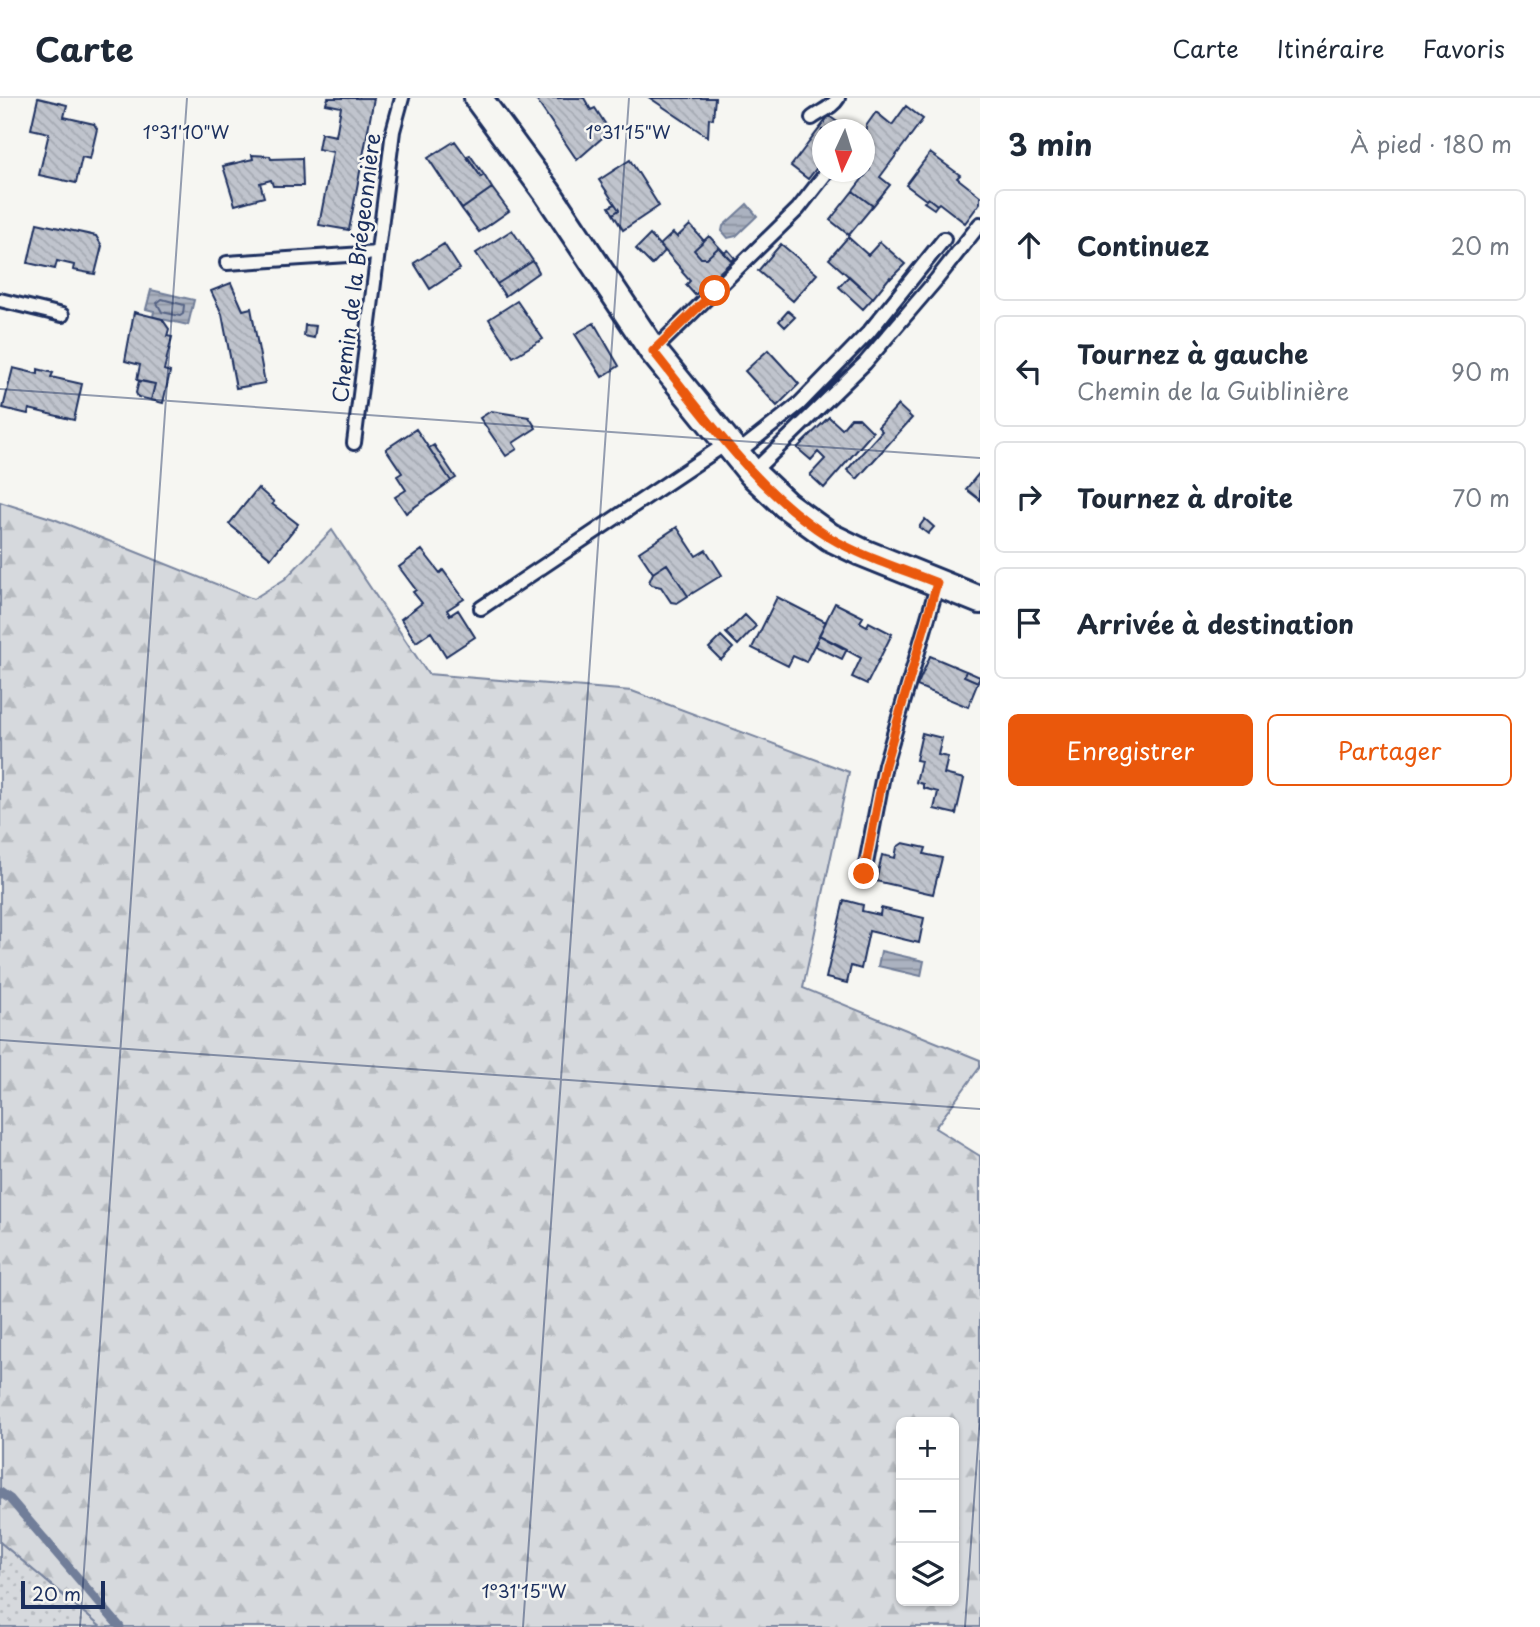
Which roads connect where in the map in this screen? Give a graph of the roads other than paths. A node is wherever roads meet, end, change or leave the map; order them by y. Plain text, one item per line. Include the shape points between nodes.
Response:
1 (402, 98) edge
2 (478, 98) edge
3 (838, 98) edge
4 (812, 118) dead end
5 (819, 182) edge
6 (980, 224) edge
7 (944, 239) dead end
8 (378, 253) junction
9 (227, 263) dead end
10 (0, 299) edge
11 (62, 315) dead end
12 (653, 351) junction
13 (354, 443) dead end
14 (738, 456) junction
15 (937, 583) junction
16 (980, 600) edge
17 (481, 608) dead end
18 (864, 874) dead end

1 - 8 lane, Chemin de la Brégeonnière via 393,131
2 - 12 street
3 - 4 lane
5 - 12 lane via 789,219
6 - 14 lane via 865,363
7 - 14 lane via 860,341 799,404
8 - 9 lane
8 - 13 lane, Chemin de la Brégeonnière
10 - 11 lane
12 - 14 street
14 - 15 street via 786,505 830,537
14 - 17 lane
15 - 16 street
15 - 18 lane via 885,765

